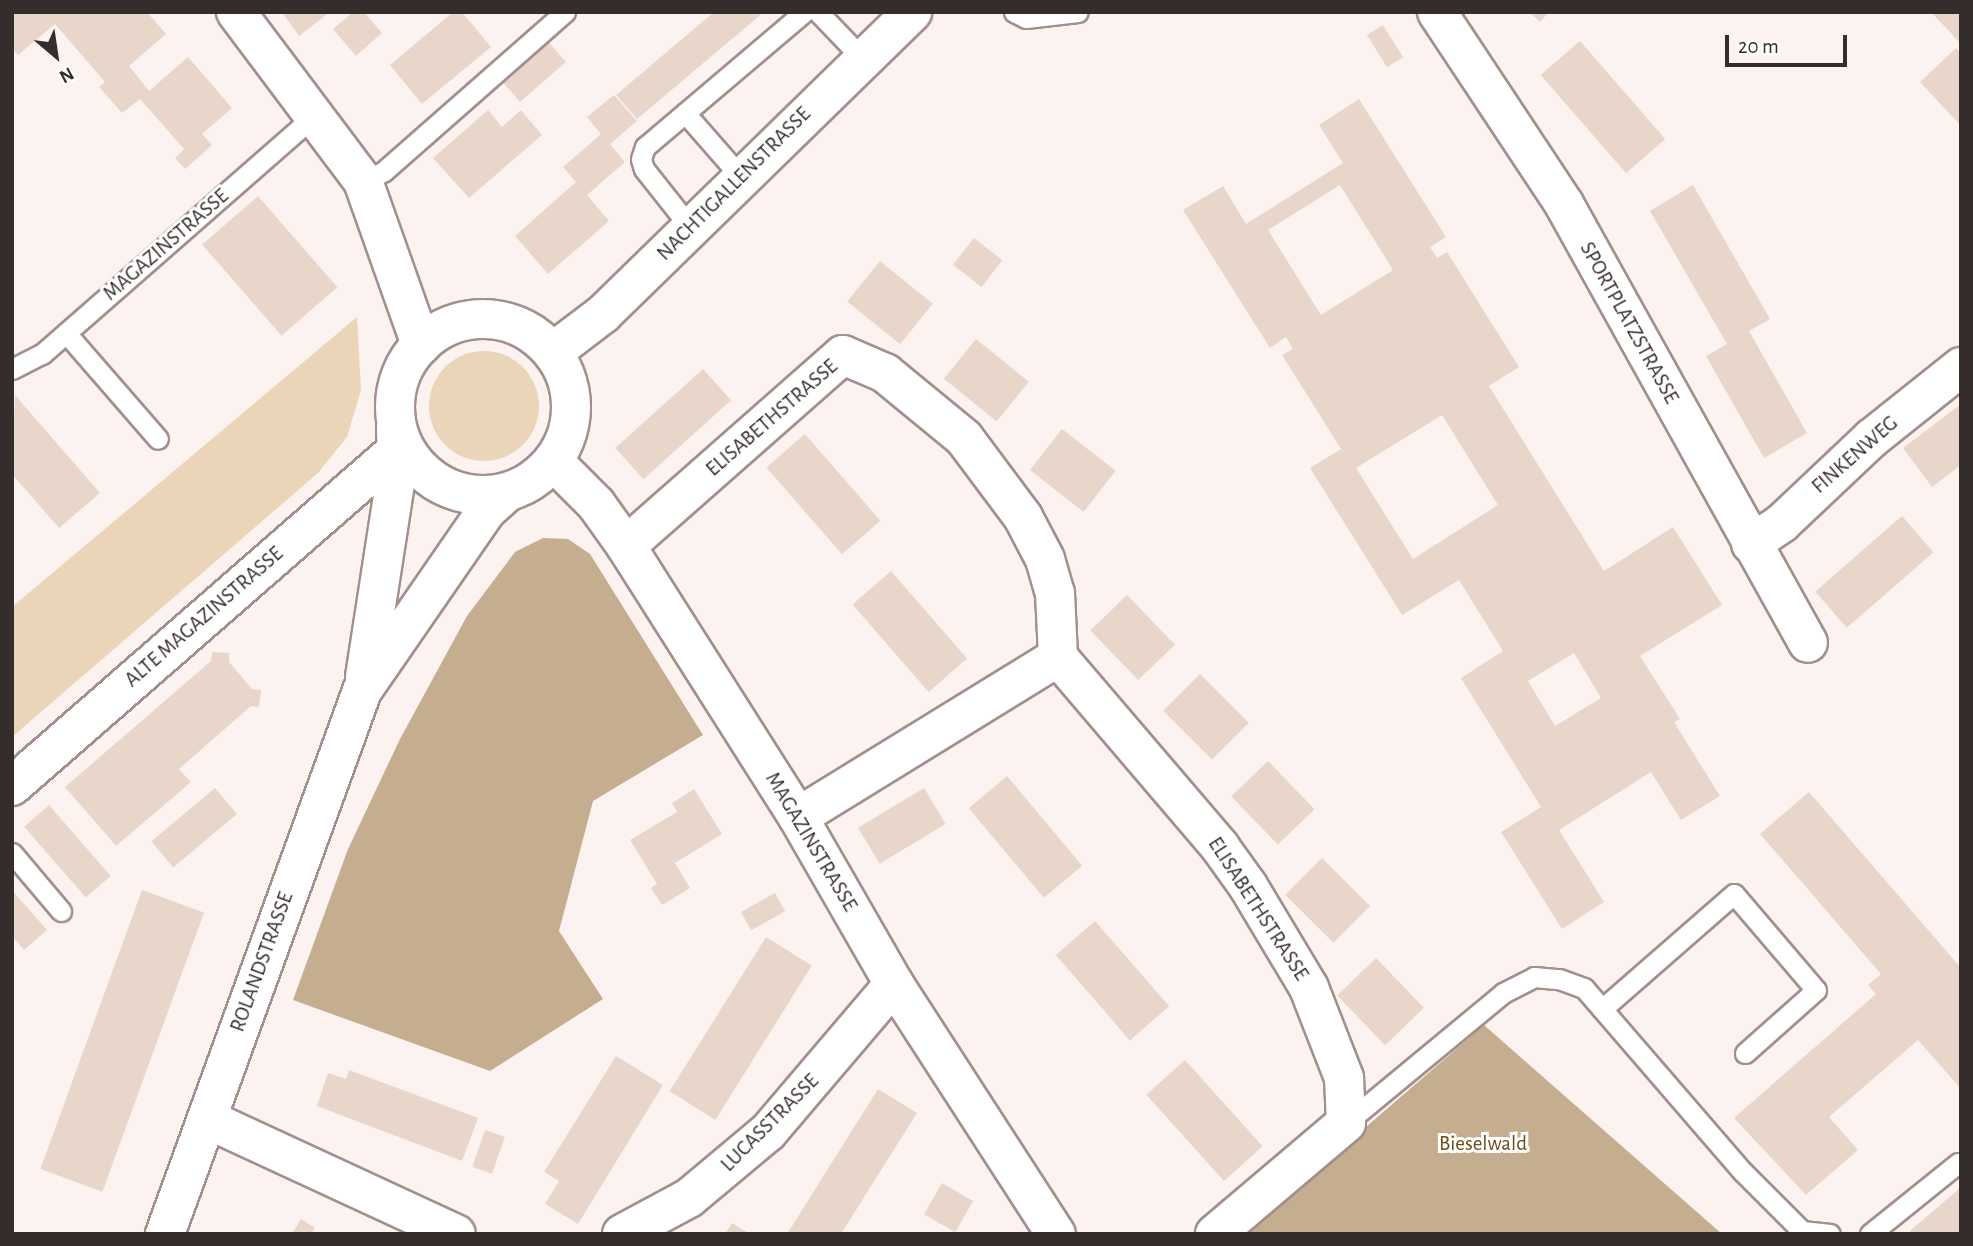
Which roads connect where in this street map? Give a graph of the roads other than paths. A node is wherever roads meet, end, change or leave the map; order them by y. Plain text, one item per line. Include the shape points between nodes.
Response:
1 (236, 12) edge
2 (565, 12) edge
3 (804, 12) edge
4 (818, 12) edge
5 (912, 12) edge
6 (1014, 12) edge
7 (1078, 12) edge
8 (1437, 12) edge
9 (862, 58) junction
10 (685, 113) junction
11 (316, 115) junction
12 (741, 177) junction
13 (362, 181) junction
14 (690, 227) junction
15 (66, 333) junction
16 (421, 345) junction
17 (553, 352) junction
18 (1961, 367) edge
19 (12, 369) edge
20 (396, 433) junction
21 (158, 439) dead end
22 (553, 461) junction
23 (507, 492) junction
24 (1751, 544) junction
25 (626, 546) junction
26 (1808, 643) dead end
27 (1058, 657) junction
28 (362, 691) junction
29 (12, 786) edge
30 (798, 817) junction
31 (12, 853) edge
32 (61, 911) dead end
33 (894, 984) junction
34 (1602, 1009) junction
35 (1745, 1053) dead end
36 (206, 1119) junction
37 (1346, 1123) junction
38 (1958, 1163) dead end
39 (165, 1234) edge
40 (456, 1234) edge
41 (622, 1234) edge
42 (1056, 1234) edge
43 (1215, 1234) edge
44 (1830, 1234) edge
45 (1870, 1234) edge

1 - 11 street
2 - 13 lane via 384,171
3 - 10 lane
4 - 9 lane
5 - 9 street, NACHTIGALLENSTRASSE
6 - 7 lane via 1026,18
8 - 24 street, SPORTPLATZSTRASSE via 1564,204
9 - 12 street, NACHTIGALLENSTRASSE
10 - 12 lane
10 - 14 lane via 645,147 640,159
11 - 13 street
11 - 15 lane, MAGAZINSTRASSE
12 - 14 street, NACHTIGALLENSTRASSE
13 - 16 street
14 - 17 street, NACHTIGALLENSTRASSE via 603,314
15 - 19 lane, MAGAZINSTRASSE via 42,354
15 - 21 lane
16 - 17 street via 452,324 488,319 524,328
16 - 20 street via 400,377
17 - 22 street via 565,372 572,406 565,441
18 - 24 street, FINKENWEG via 1872,438 1782,523
20 - 23 street via 433,480 468,494
20 - 28 street, ROLANDSTRASSE
20 - 29 street, ALTE MAGAZINSTRASSE
22 - 23 street via 532,481
22 - 25 street, MAGAZINSTRASSE via 596,504
23 - 28 street, ROLANDSTRASSE via 478,521
24 - 26 street, SPORTPLATZSTRASSE
25 - 27 street, ELISABETHSTRASSE via 843,355 885,373 964,438 1023,517 1045,559 1055,593
25 - 30 street, MAGAZINSTRASSE
27 - 30 street
27 - 37 street, ELISABETHSTRASSE via 1220,846 1280,937 1309,988 1343,1078
28 - 36 street, ROLANDSTRASSE
30 - 33 street, MAGAZINSTRASSE
31 - 32 lane
33 - 41 street, LUCASSTRASSE via 768,1132 689,1198
33 - 42 street, MAGAZINSTRASSE
34 - 35 lane via 1734,894 1816,990
34 - 37 lane via 1584,988 1534,977 1503,993
34 - 44 lane via 1753,1182 1802,1231
36 - 39 street, ROLANDSTRASSE
36 - 40 street
37 - 43 street
38 - 45 lane

